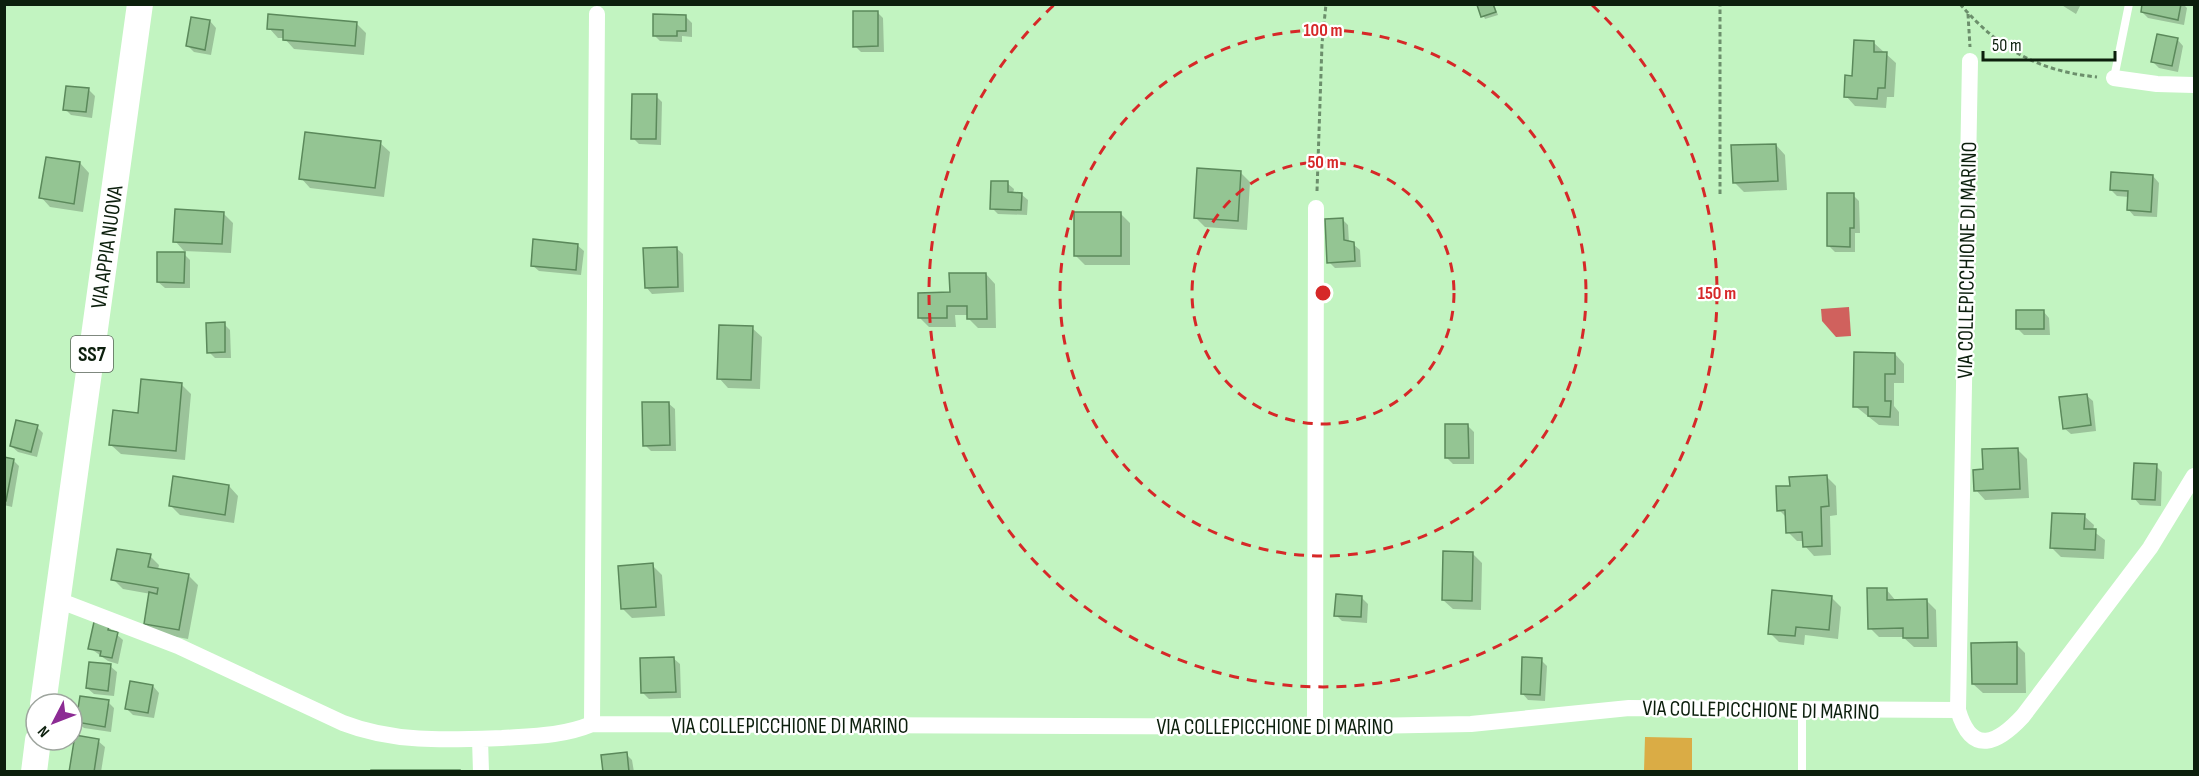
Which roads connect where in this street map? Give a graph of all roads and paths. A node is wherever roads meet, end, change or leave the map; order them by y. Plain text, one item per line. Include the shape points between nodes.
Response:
1 (140, 4) edge
2 (1326, 4) edge
3 (1720, 4) edge
4 (1960, 4) edge
5 (2129, 4) edge
6 (1967, 13) junction
7 (597, 14) dead end
8 (1970, 61) joint
9 (2114, 78) junction
10 (2194, 85) edge
11 (1720, 194) dead end
12 (1316, 208) joint
13 (2194, 476) edge
14 (58, 600) junction
15 (45, 692) edge
16 (1802, 710) junction
17 (1958, 710) junction
18 (592, 724) junction
19 (1315, 727) junction
20 (480, 739) junction
21 (36, 752) edge
22 (34, 771) edge
23 (481, 771) edge
24 (1802, 771) edge

1 - 14 main road, VIA APPIA NUOVA / SS7
2 - 12 path
3 - 11 path
4 - 6 path
5 - 9 lane
6 - 8 path
6 - 9 path via 2031,61 2066,73
7 - 18 street
8 - 17 street, VIA COLLEPICCHIONE DI MARINO
9 - 10 street
12 - 19 street
13 - 17 street via 2150,548 2017,722 1996,739 1979,741 1964,725
14 - 15 main road, VIA APPIA NUOVA / SS7
14 - 20 street, VIA COLLEPICCHIONE DI MARINO via 178,646 356,728 399,738
16 - 17 street, VIA COLLEPICCHIONE DI MARINO
16 - 19 street, VIA COLLEPICCHIONE DI MARINO via 1629,708 1470,724
16 - 24 lane
18 - 19 street, VIA COLLEPICCHIONE DI MARINO
18 - 20 street, VIA COLLEPICCHIONE DI MARINO via 565,734
20 - 23 street
21 - 22 main road

